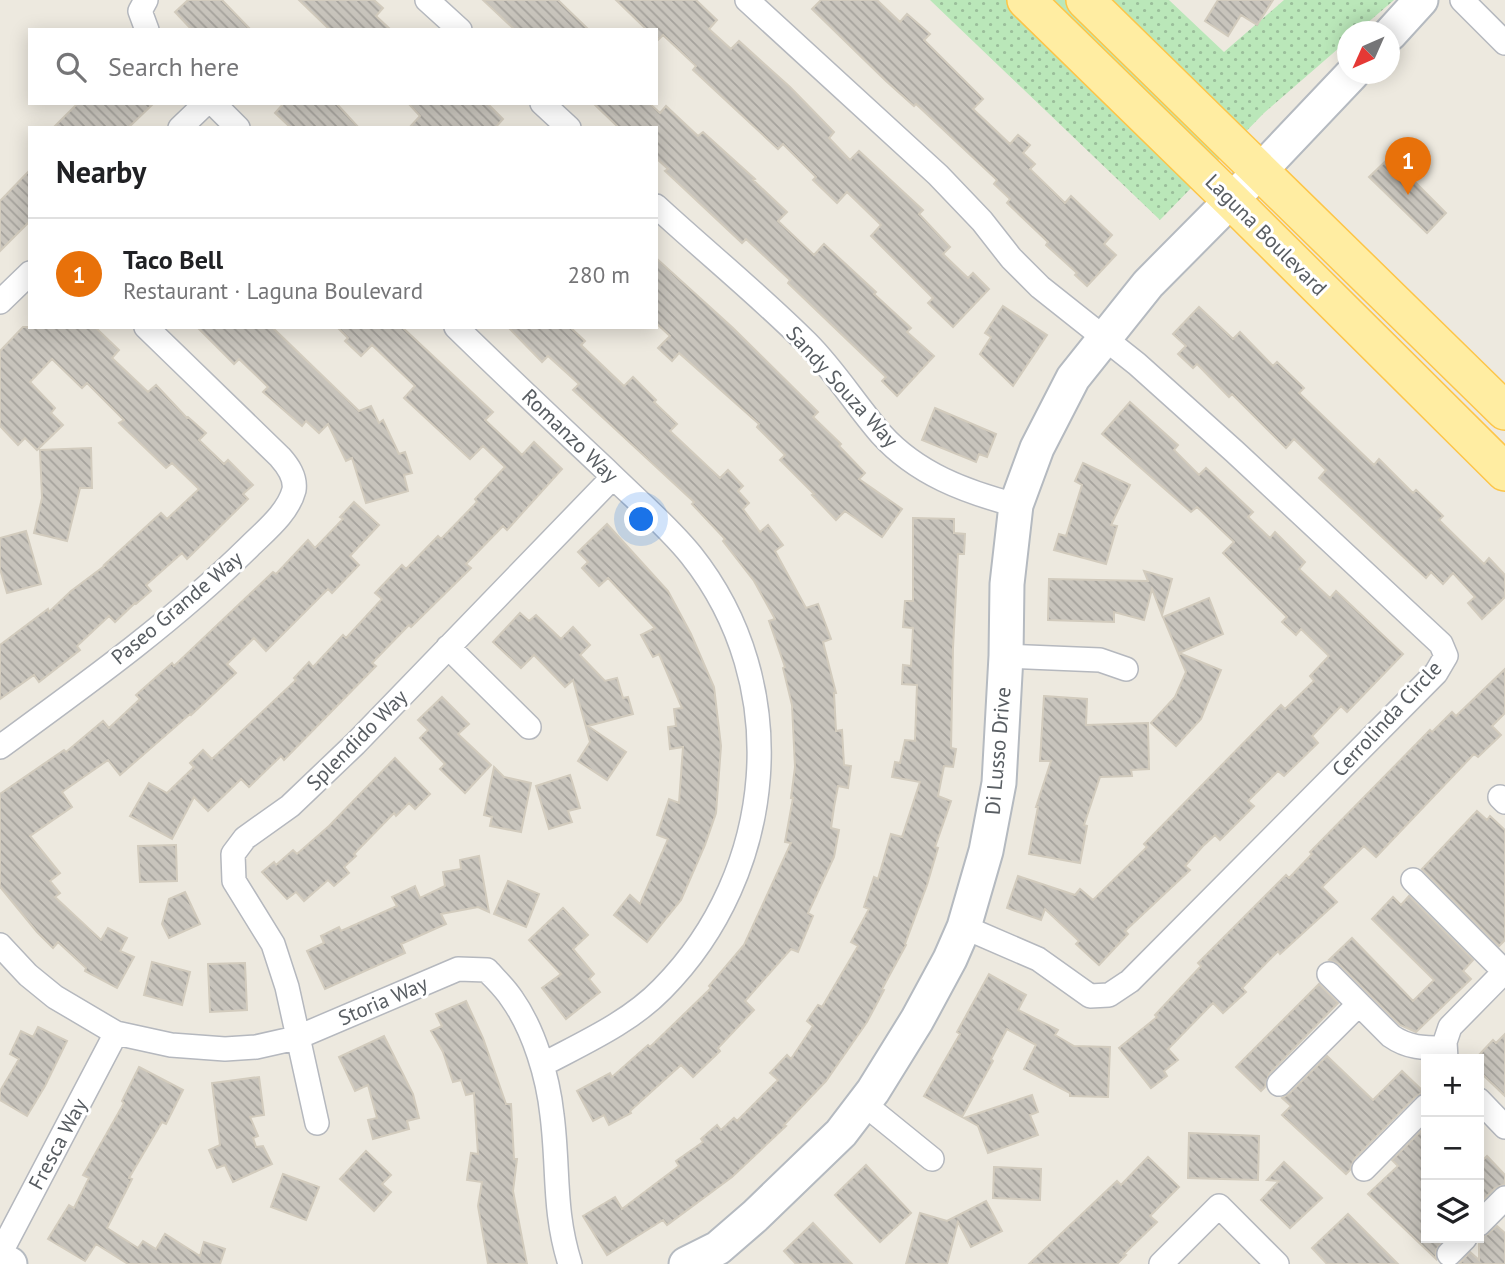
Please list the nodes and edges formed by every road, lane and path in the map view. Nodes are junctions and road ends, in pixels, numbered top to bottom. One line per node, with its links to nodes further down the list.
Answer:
1 (146, 0): 9 (street)
2 (427, 0): 10 (street)
3 (747, 0): 26 (street)
4 (1026, 0): 20 (main road, Laguna Boulevard)
5 (1085, 0): 19 (main road, Laguna Boulevard)
6 (1421, 0): 8 (street)
7 (1462, 0): 11 (street)
8 (1400, 23)
9 (146, 28)
10 (458, 28)
11 (1505, 43)
12 (1343, 84): 19 (street, Di Lusso Drive)
13 (204, 105): 16 (street)
14 (215, 105): 17 (street)
15 (544, 105): 18 (street)
16 (182, 126)
17 (236, 126)
18 (567, 126)
19 (1260, 171): 20 (street, Di Lusso Drive); 27 (main road, Laguna Boulevard)
20 (1231, 200): 26 (street, Di Lusso Drive); 28 (main road, Laguna Boulevard)
21 (658, 208): 30 (street, Sandy Souza Way)
22 (28, 275): 23 (street)
23 (0, 302)
24 (148, 329): 35 (street, Paseo Grande Way)
25 (458, 329): 29 (street, Romanzo Way)
26 (1103, 337): 30 (street, Di Lusso Drive); 37 (street, Cerrolinda Circle)
27 (1505, 411)
28 (1505, 472)
29 (613, 477): 31 (street, Splendido Way); 45 (street, Romanzo Way)
30 (1016, 505): 32 (street, Di Lusso Drive)
31 (448, 647): 34 (street); 43 (street, Splendido Way)
32 (1006, 656): 33 (street); 37 (street, Di Lusso Drive)
33 (1126, 669)
34 (529, 727)
35 (0, 747)
36 (1413, 880): 39 (street)
37 (964, 927): 47 (street, Di Lusso Drive)
38 (0, 945): 42 (street, Storia Way)
39 (1505, 972): 44 (street)
40 (1329, 974): 41 (street)
41 (1359, 1004): 44 (street); 46 (street)
42 (116, 1033): 43 (street, Storia Way); 58 (street, Fresca Way)
43 (296, 1038): 45 (street, Storia Way); 50 (street)
44 (1445, 1054)
45 (542, 1065): 61 (street, Storia Way)
46 (1279, 1084)
47 (863, 1103): 52 (street); 59 (street, Di Lusso Drive)
48 (1484, 1105): 51 (street)
49 (1421, 1111): 53 (street)
50 (317, 1124)
51 (1505, 1126)
52 (932, 1159)
53 (1364, 1169)
54 (1505, 1198): 55 (street)
55 (1484, 1219)
56 (1460, 1243): 57 (street)
57 (1449, 1254)
58 (0, 1256): 60 (street)
59 (724, 1256): 62 (street, Di Lusso Drive)
60 (10, 1264)
61 (570, 1264)
62 (686, 1264)
63 (1161, 1264): 64 (street)
64 (1277, 1264)

